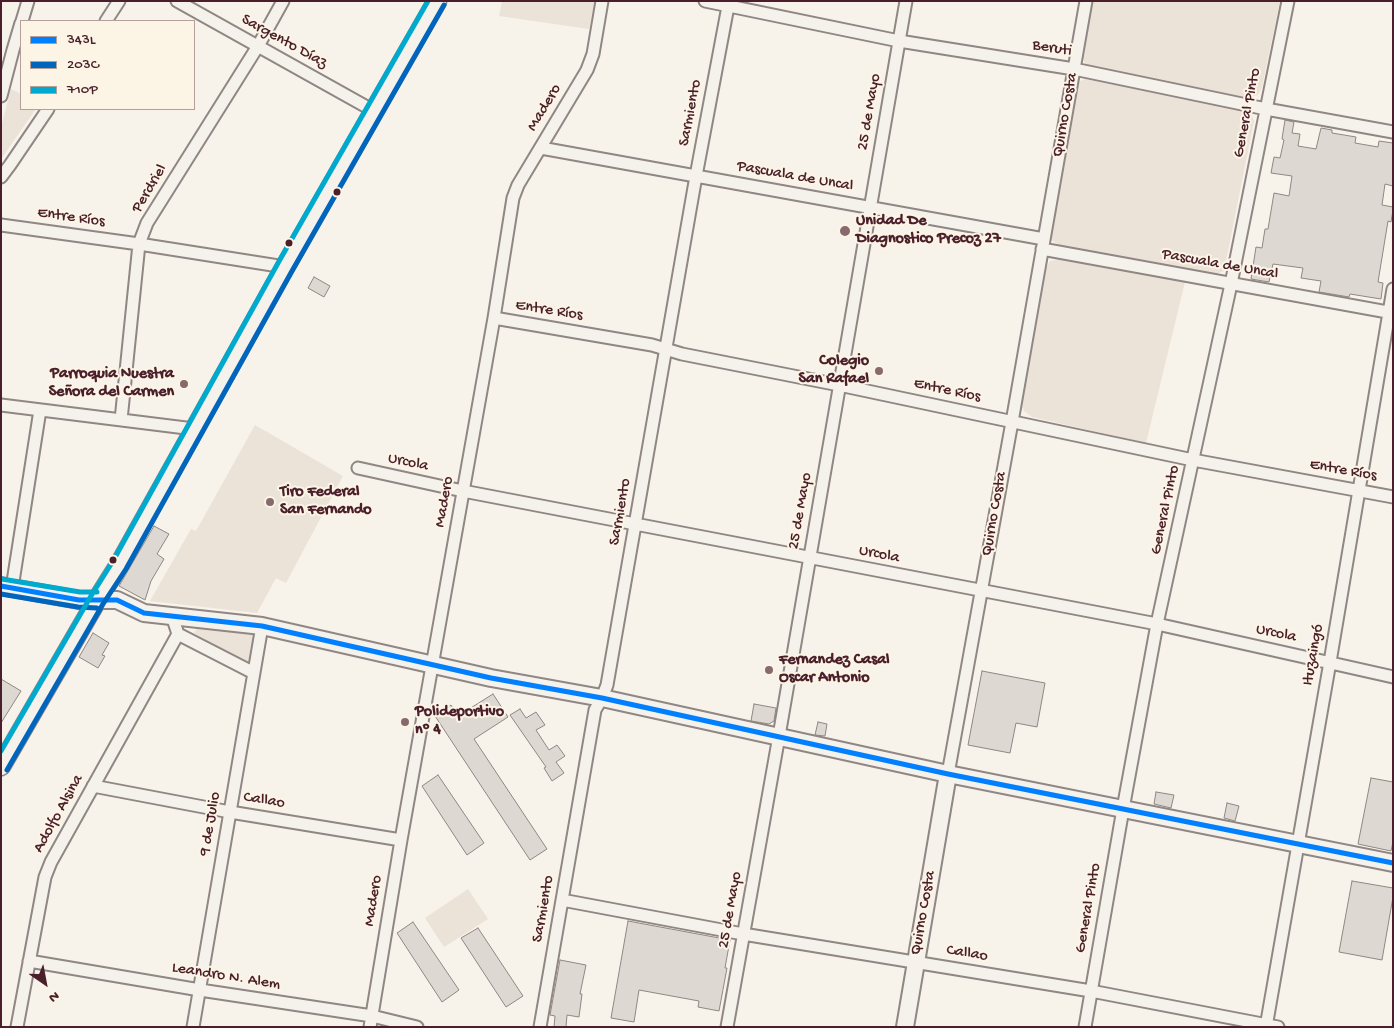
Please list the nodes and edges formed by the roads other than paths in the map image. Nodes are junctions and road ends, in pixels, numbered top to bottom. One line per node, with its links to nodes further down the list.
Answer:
1 (28, 1): 12 (street)
2 (119, 1): 13 (street)
3 (177, 1): 16 (street, Sargento Díaz)
4 (283, 1): 16 (street, Perdriel)
5 (438, 1): 22 (main road)
6 (602, 1): 24 (street, Madero)
7 (706, 1): 11 (street, Beruti)
8 (906, 1): 15 (street, 25 de Mayo)
9 (1086, 1): 18 (street, Quirno Costa)
10 (1288, 1): 20 (street, General Pinto)
11 (729, 4): 15 (street, Beruti); 25 (street, Sarmiento)
12 (23, 20)
13 (107, 20)
14 (20, 26): 17 (street)
15 (899, 41): 18 (street, Beruti); 27 (street, 25 de Mayo)
16 (258, 46): 22 (street, Sargento Díaz); 29 (street, Perdriel)
17 (7, 49): 19 (street)
18 (1074, 69): 20 (street, Beruti); 30 (street, Quirno Costa)
19 (1, 96)
20 (1266, 109): 23 (street, Beruti); 32 (street, General Pinto)
21 (47, 110): 26 (street)
22 (374, 111): 31 (main road)
23 (1393, 132)
24 (540, 148): 25 (street, Pascuala de Uncal); 35 (street, Madero)
25 (696, 176): 27 (street, Pascuala de Uncal); 36 (street, Sarmiento)
26 (1, 177)
27 (870, 208): 30 (street, Pascuala de Uncal); 37 (street, 25 de Mayo)
28 (1, 225): 29 (street, Entre Ríos)
29 (139, 244): 31 (street, Entre Ríos); 40 (street, Perdriel)
30 (1043, 244): 32 (street, Pascuala de Uncal); 41 (street, Quirno Costa)
31 (285, 267): 42 (main road)
32 (1230, 284): 34 (street, Pascuala de Uncal); 43 (street, General Pinto)
33 (1393, 289): 34 (street, Ituzaingó)
34 (1391, 313): 45 (street, Ituzaingó)
35 (494, 318): 36 (street, Entre Ríos); 46 (street, Madero)
36 (666, 349): 37 (street, Entre Ríos); 48 (street, Sarmiento)
37 (839, 385): 41 (street, Entre Ríos); 49 (street, 25 de Mayo)
38 (1, 405): 39 (street)
39 (40, 410): 40 (street); 50 (street)
40 (121, 420): 42 (street)
41 (1012, 422): 43 (street, Entre Ríos); 51 (street, Quirno Costa)
42 (194, 428): 52 (main road)
43 (1193, 460): 45 (street, Entre Ríos); 54 (street, General Pinto)
44 (358, 468): 46 (street, Urcola)
45 (1358, 490): 47 (street, Entre Ríos); 57 (street, Ituzaingó)
46 (463, 491): 48 (street, Urcola); 58 (street, Madero)
47 (1393, 496)
48 (635, 525): 49 (street, Urcola); 61 (street, Sarmiento)
49 (809, 558): 51 (street, Urcola); 62 (street, 25 de Mayo)
50 (7, 587): 52 (main road)
51 (982, 591): 54 (street, Urcola); 64 (street, Quirno Costa)
52 (97, 600): 53 (main road); 63 (main road)
53 (172, 616): 55 (main road); 56 (street)
54 (1157, 624): 57 (street, Urcola); 66 (street, General Pinto)
55 (262, 626): 58 (main road); 59 (street, 9 de Julio)
56 (178, 634): 59 (street); 65 (street, Adolfo Alsina)
57 (1330, 662): 60 (street, Urcola); 69 (street, Ituzaingó)
58 (432, 665): 61 (main road); 68 (street, Madero)
59 (254, 672): 67 (street, 9 de Julio)
60 (1393, 677)
61 (602, 698): 62 (main road); 71 (street, Sarmiento)
62 (779, 736): 64 (main road); 72 (street, 25 de Mayo)
63 (1, 766)
64 (948, 774): 66 (main road); 74 (main road, Quirno Costa)
65 (93, 786): 67 (street, Callao); 73 (street, Adolfo Alsina)
66 (1123, 809): 69 (main road); 76 (street, General Pinto)
67 (230, 812): 68 (street, Callao); 75 (street, 9 de Julio)
68 (401, 840): 77 (street, Madero)
69 (1298, 844): 70 (main road); 78 (street, Ituzaingó)
70 (1393, 863)
71 (562, 900): 72 (street, Callao); 82 (street, Sarmiento)
72 (743, 934): 74 (street, Callao); 83 (street, 25 de Mayo)
73 (29, 960): 75 (street, Leandro N. Alem); 79 (street, Adolfo Alsina)
74 (916, 962): 76 (street, Callao); 84 (main road, Quirno Costa)
75 (200, 990): 77 (street, Leandro N. Alem); 80 (street, 9 de Julio)
76 (1091, 991): 78 (street, Callao); 85 (street, General Pinto)
77 (371, 1022): 81 (street, Leandro N. Alem)
78 (1266, 1026): 86 (street, Callao)
79 (18, 1027)
80 (193, 1027)
81 (417, 1027)
82 (540, 1027)
83 (726, 1027)
84 (904, 1027)
85 (1085, 1027)
86 (1278, 1027)

